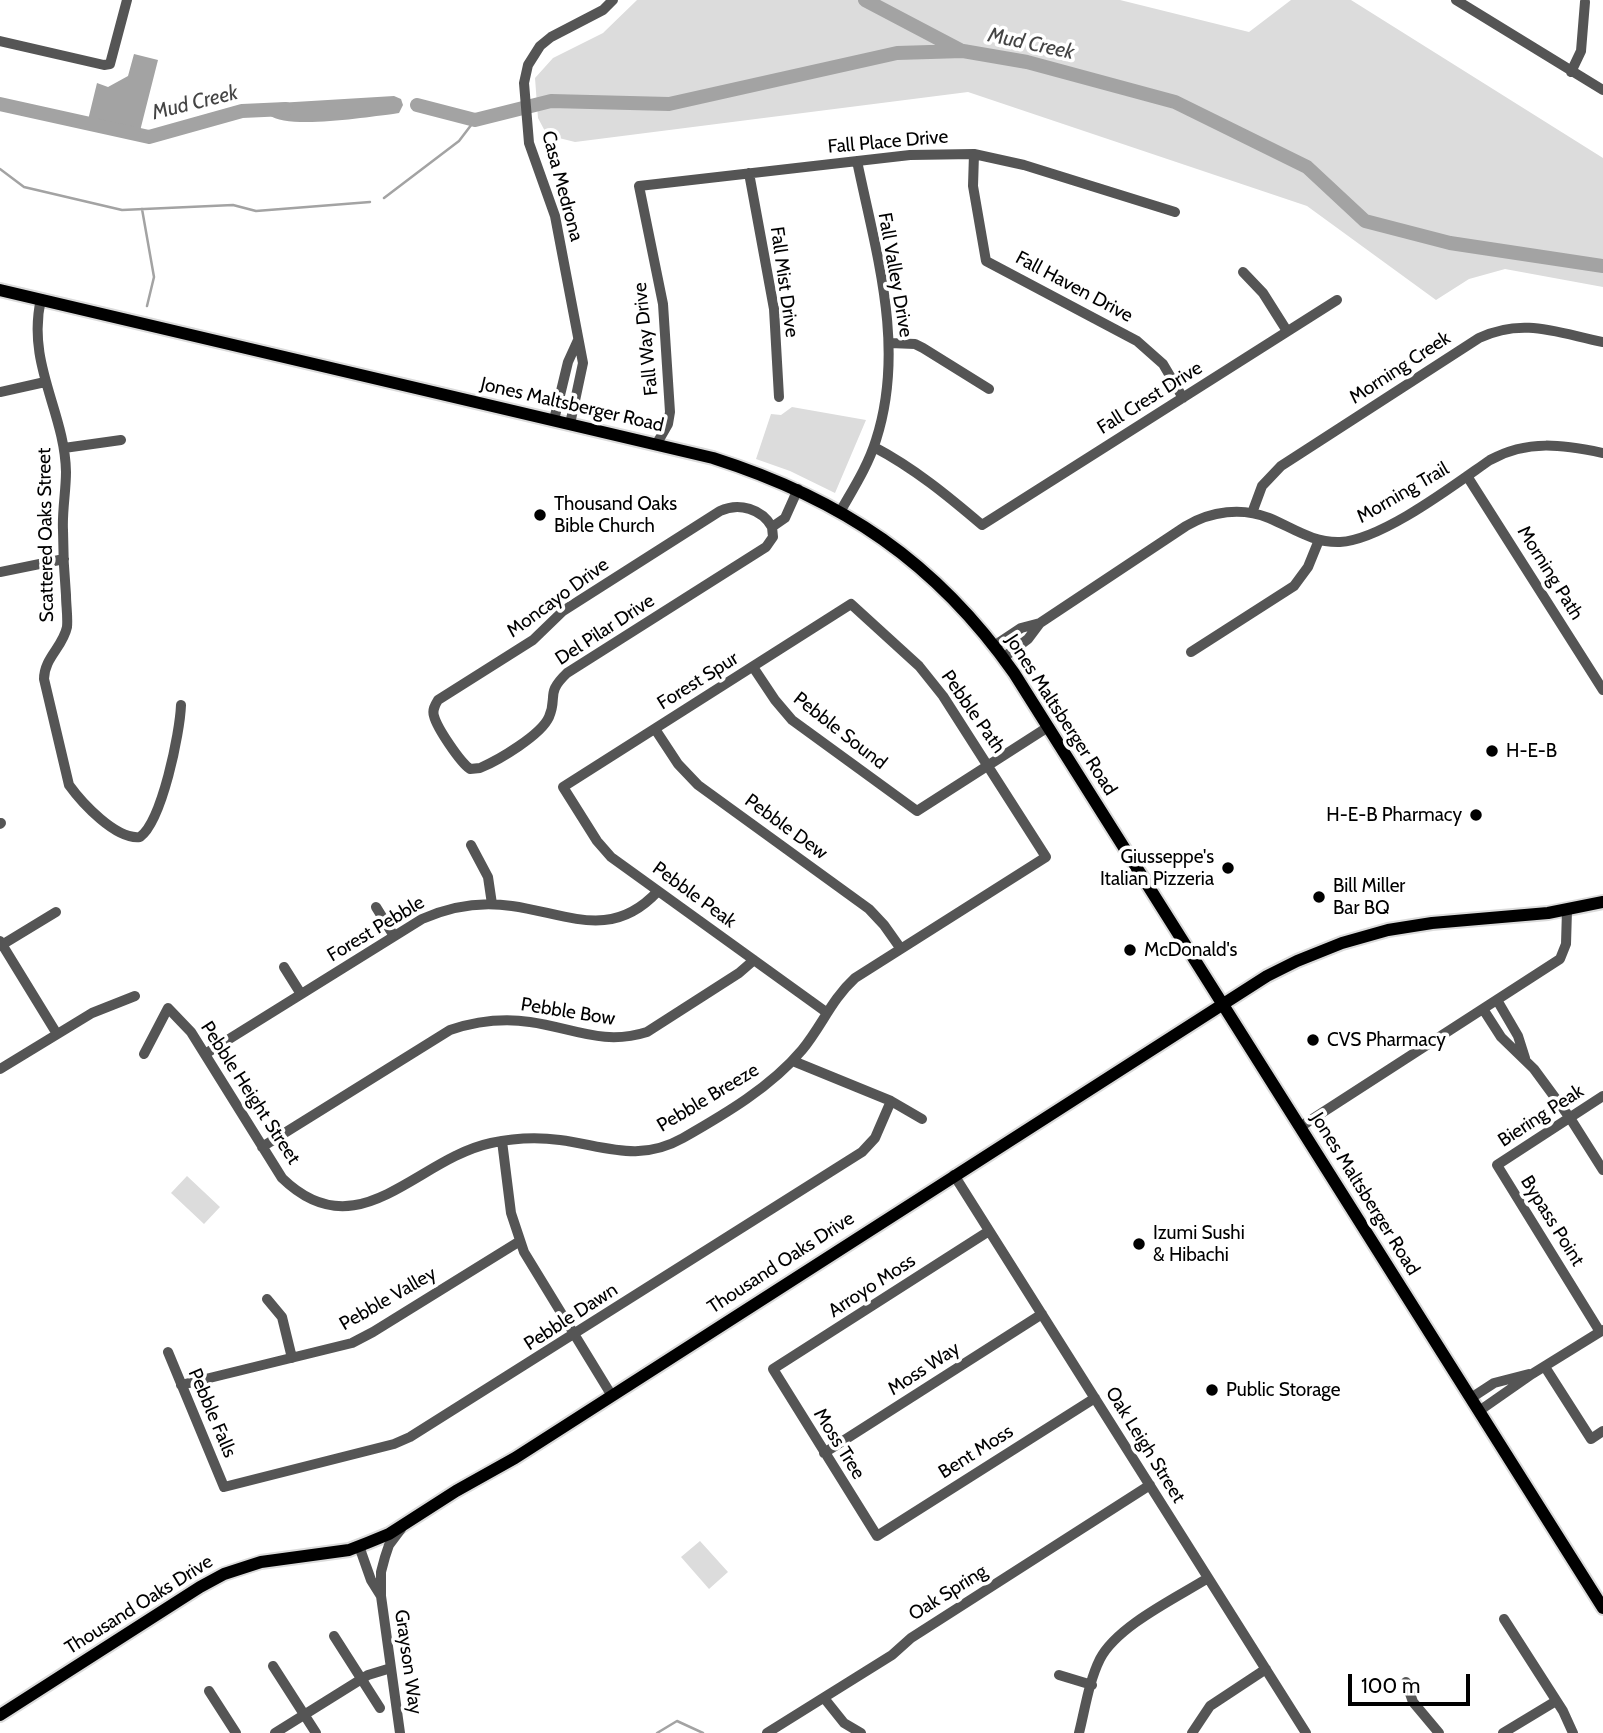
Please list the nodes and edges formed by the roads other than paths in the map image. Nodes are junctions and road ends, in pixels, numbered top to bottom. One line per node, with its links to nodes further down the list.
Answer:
1 (127, 0): 5 (street)
2 (613, 0): 18 (street, Casa Medrona)
3 (1456, 0): 6 (street)
4 (1585, 2): 6 (street)
5 (0, 41)
6 (1571, 72): 7 (street)
7 (1603, 90)
8 (974, 154): 9 (street, Fall Place Drive); 12 (street, Fall Place Drive); 27 (street, Fall Haven Drive)
9 (857, 161): 10 (street, Fall Place Drive); 20 (street, Fall Valley Drive)
10 (749, 173): 11 (street, Fall Place Drive); 26 (street, Fall Mist Drive)
11 (639, 186): 31 (street, Fall Way Drive)
12 (1175, 212)
13 (1243, 272): 17 (street)
14 (0, 290): 15 (main road, Jones Maltsberger Road)
15 (41, 299): 21 (street, Scattered Oaks Street); 28 (main road, Jones Maltsberger Road)
16 (1336, 300): 17 (street, Fall Crest Drive)
17 (1287, 331): 27 (street, Fall Crest Drive)
18 (578, 341): 22 (street); 24 (street, Casa Medrona)
19 (1603, 342): 38 (street, Morning Creek)
20 (890, 343): 23 (street); 32 (street, Fall Valley Drive)
21 (45, 382): 25 (street); 33 (street, Scattered Oaks Street)
22 (562, 387): 24 (street); 28 (street)
23 (989, 389)
24 (577, 390): 29 (street, Casa Medrona)
25 (0, 392)
26 (779, 397)
27 (1183, 398): 32 (street, Fall Crest Drive)
28 (554, 420): 29 (main road, Jones Maltsberger Road)
29 (570, 424): 31 (main road, Jones Maltsberger Road)
30 (121, 440): 33 (street)
31 (656, 445): 36 (main road, Jones Maltsberger Road)
32 (874, 447): 37 (street, Fall Valley Drive)
33 (64, 448): 41 (street, Scattered Oaks Street)
34 (1603, 453): 35 (street, Morning Trail)
35 (1467, 476): 40 (street, Morning Trail); 49 (street, Morning Path)
36 (799, 489): 37 (main road, Jones Maltsberger Road); 39 (street)
37 (840, 512): 45 (main road, Jones Maltsberger Road)
38 (1252, 513): 40 (street, Morning Trail); 44 (street, Morning Trail)
39 (772, 527): 54 (street, Del Pilar Drive); 54 (street, Moncayo Drive)
40 (1319, 540): 46 (street)
41 (64, 559): 42 (street); 50 (street, Scattered Oaks Street)
42 (0, 572)
43 (851, 604): 48 (street, Forest Spur); 53 (street, Pebble Path)
44 (1040, 623): 45 (street, Morning Trail); 47 (street, Morning Trail)
45 (995, 646): 47 (main road, Jones Maltsberger Road)
46 (1191, 652)
47 (1003, 658): 51 (main road, Jones Maltsberger Road)
48 (753, 667): 52 (street, Forest Spur); 53 (street, Pebble Sound)
49 (1603, 690)
50 (181, 705)
51 (1048, 727): 53 (street); 72 (main road, Jones Maltsberger Road)
52 (655, 729): 55 (street, Forest Spur); 66 (street, Pebble Dew)
53 (988, 764): 57 (street, Pebble Path)
54 (470, 769)
55 (563, 787): 58 (street, Pebble Peak)
56 (471, 845): 60 (street)
57 (1046, 857): 66 (street, Pebble Breeze)
58 (658, 891): 60 (street, Forest Pebble); 67 (street, Pebble Peak)
59 (1603, 902): 62 (main road, Thousand Oaks Drive)
60 (492, 904): 64 (street, Forest Pebble)
61 (376, 907): 64 (street)
62 (1567, 910): 71 (street); 72 (main road, Thousand Oaks Drive)
63 (56, 912): 65 (street)
64 (394, 936): 69 (street, Forest Pebble)
65 (1, 944): 75 (street)
66 (901, 950): 74 (street, Pebble Breeze)
67 (754, 960): 74 (street, Pebble Peak); 87 (street, Pebble Bow)
68 (284, 967): 69 (street)
69 (301, 994): 77 (street, Forest Pebble)
70 (135, 996): 75 (street)
71 (1497, 1000): 73 (street); 78 (street)
72 (1223, 1004): 85 (main road, Jones Maltsberger Road); 90 (main road, Thousand Oaks Drive)
73 (1483, 1009): 78 (street); 85 (street)
74 (826, 1012): 79 (street, Pebble Breeze)
75 (57, 1034): 80 (street)
76 (144, 1054): 77 (street, Pebble Height Street)
77 (205, 1054): 87 (street, Pebble Height Street)
78 (1525, 1058): 83 (street)
79 (793, 1061): 82 (street); 86 (street, Pebble Breeze)
80 (0, 1069)
81 (1603, 1096): 83 (street, Biering Peak)
82 (891, 1101): 84 (street); 97 (street, Pebble Dawn)
83 (1570, 1118): 88 (street, Biering Peak); 89 (street)
84 (922, 1119)
85 (1300, 1127): 106 (main road, Jones Maltsberger Road)
86 (502, 1141): 91 (street, Pebble Breeze); 93 (street)
87 (262, 1147): 91 (street, Pebble Height Street)
88 (1497, 1166): 96 (street, Bypass Point)
89 (1603, 1170)
90 (954, 1175): 92 (street, Oak Leigh Street); 104 (main road, Thousand Oaks Drive)
91 (322, 1203)
92 (989, 1231): 95 (street, Oak Leigh Street); 101 (street, Arroyo Moss)
93 (520, 1241): 97 (street); 99 (street, Pebble Valley)
94 (267, 1298): 99 (street)
95 (1042, 1314): 105 (street, Oak Leigh Street); 109 (street, Moss Way)
96 (1601, 1331): 100 (street)
97 (575, 1335): 104 (street); 111 (street, Pebble Dawn)
98 (168, 1352): 103 (street, Pebble Falls)
99 (292, 1358): 103 (street, Pebble Valley)
100 (1545, 1367): 102 (street); 108 (street)
101 (773, 1369): 109 (street, Moss Tree)
102 (1532, 1374): 106 (street); 107 (street)
103 (181, 1385): 111 (street, Pebble Falls)
104 (612, 1396): 112 (main road, Thousand Oaks Drive)
105 (1095, 1398): 110 (street, Oak Leigh Street); 113 (street, Bent Moss)
106 (1471, 1398): 107 (main road, Jones Maltsberger Road)
107 (1479, 1411): 117 (main road, Jones Maltsberger Road)
108 (1603, 1431)
109 (824, 1453): 113 (street, Moss Tree)
110 (1150, 1485): 115 (street, Oak Leigh Street); 128 (street, Oak Spring)
111 (224, 1487)
112 (403, 1525): 114 (main road, Thousand Oaks Drive); 116 (street, Grayson Way)
113 (877, 1536)
114 (359, 1546): 116 (street, Grayson Way); 132 (main road, Thousand Oaks Drive)
115 (1208, 1578): 122 (street, Oak Leigh Street); 126 (street)
116 (381, 1596): 121 (street, Grayson Way)
117 (1603, 1608)
118 (1504, 1619): 129 (street)
119 (334, 1636): 124 (street)
120 (273, 1666): 131 (street)
121 (391, 1668): 124 (street); 136 (street, Grayson Way)
122 (1266, 1669): 140 (street); 141 (street, Oak Leigh Street)
123 (1059, 1675): 126 (street)
124 (363, 1678): 130 (street); 131 (street)
125 (1406, 1682): 142 (street)
126 (1092, 1685): 139 (street)
127 (209, 1691): 133 (street)
128 (824, 1698): 137 (street, Oak Spring); 138 (street)
129 (1556, 1700): 143 (street); 144 (street)
130 (380, 1708)
131 (304, 1714): 134 (street); 135 (street)
132 (0, 1715)
133 (236, 1733)
134 (275, 1733)
135 (316, 1733)
136 (400, 1733)
137 (767, 1733)
138 (861, 1733)
139 (1079, 1733)
140 (1192, 1733)
141 (1306, 1733)
142 (1439, 1733)
143 (1503, 1733)
144 (1573, 1733)

